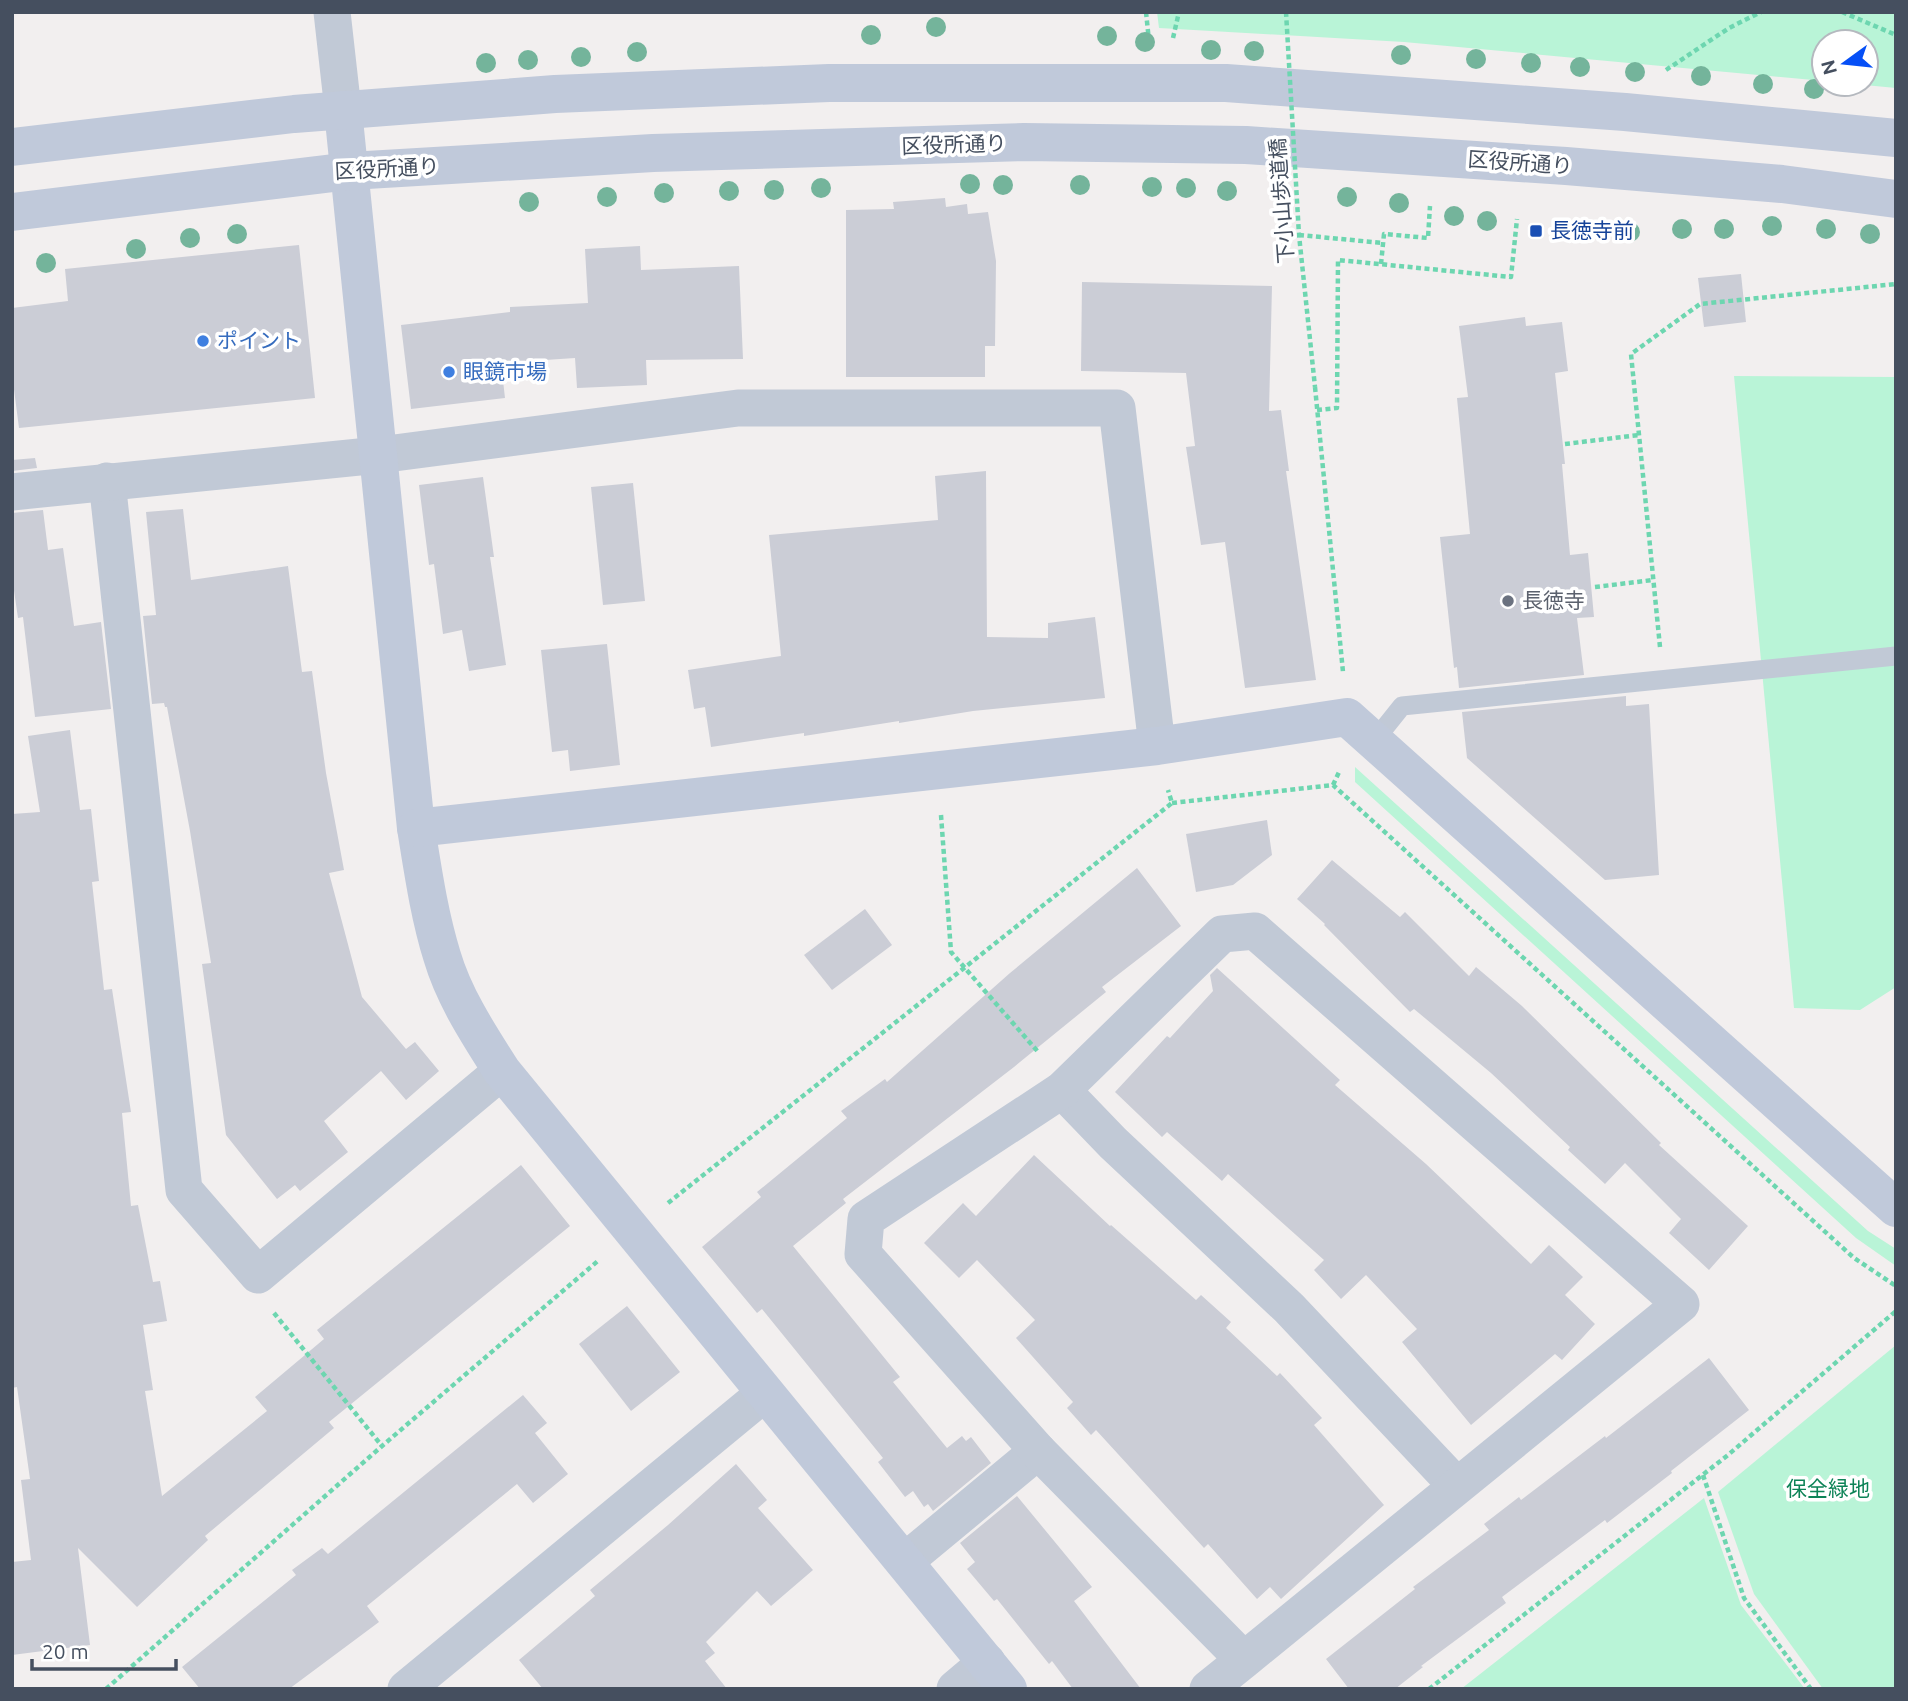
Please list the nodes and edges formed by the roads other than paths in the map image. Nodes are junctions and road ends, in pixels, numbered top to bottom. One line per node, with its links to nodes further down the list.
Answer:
1 (332, 12): 2 (street)
2 (344, 110): 3 (street); 4 (street); 5 (street)
3 (1896, 138)
4 (12, 147)
5 (350, 171): 6 (street, 区役所通り); 7 (street, 区役所通り); 8 (street)
6 (1896, 199)
7 (12, 212)
8 (379, 455): 9 (street); 13 (street); 14 (street)
9 (107, 481): 10 (street); 15 (street)
10 (12, 492)
11 (1896, 656): 12 (lane)
12 (1361, 729): 13 (street); 17 (street)
13 (1157, 746): 14 (street)
14 (416, 828): 15 (street)
15 (502, 1071): 18 (street)
16 (1062, 1090): 19 (street); 20 (street); 20 (street)
17 (1896, 1208)
18 (765, 1392): 21 (street); 24 (street)
19 (1038, 1451): 21 (street); 22 (street)
20 (1456, 1485): 22 (street)
21 (904, 1562): 23 (street)
22 (1244, 1660): 26 (street)
23 (997, 1676): 25 (street)
24 (406, 1689)
25 (955, 1689)
26 (1208, 1689)

